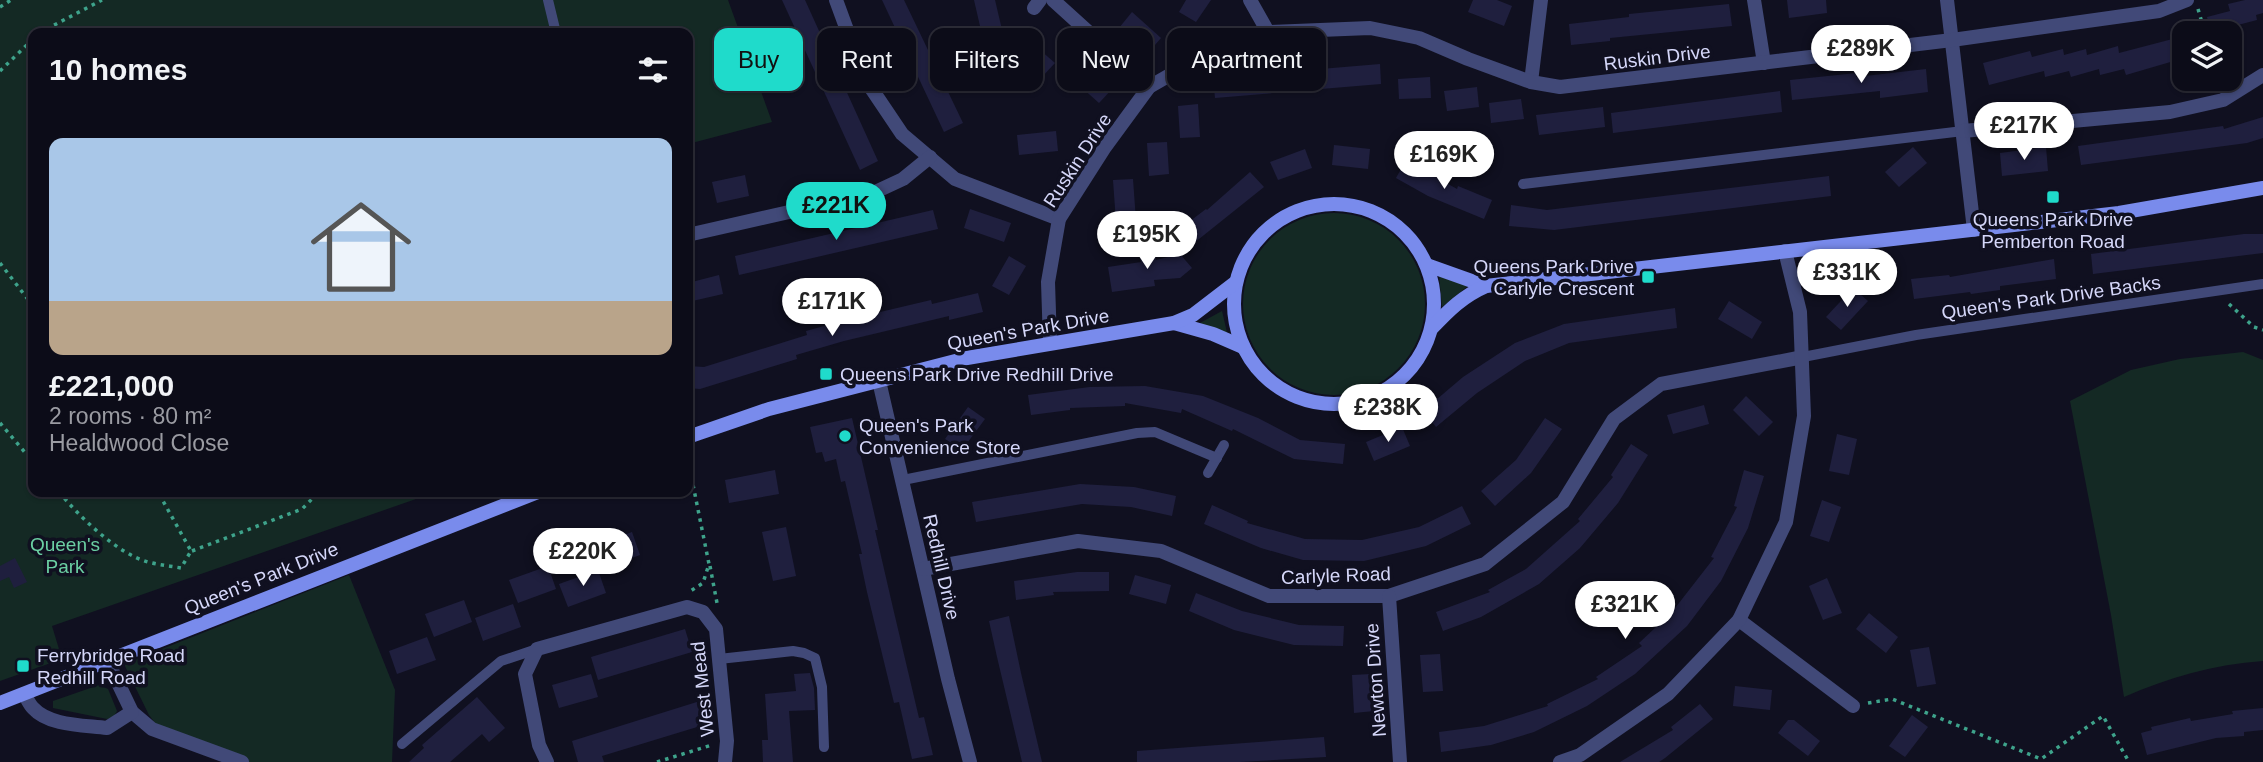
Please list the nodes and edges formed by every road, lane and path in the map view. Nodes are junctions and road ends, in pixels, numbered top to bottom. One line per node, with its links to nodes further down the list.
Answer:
1 (11, 0): 12 (path)
2 (102, 0): 15 (path)
3 (548, 0): 16 (lane)
4 (836, 0): 28 (street)
5 (1054, 0): 17 (street)
6 (1250, 0): 18 (street)
7 (1541, 0): 25 (street)
8 (1754, 0): 22 (street)
9 (1947, 0): 20 (street)
10 (2187, 0): 13 (street, Ruskin Drive)
11 (2196, 0): 14 (path)
12 (0, 7)
13 (2130, 7): 20 (street, Ruskin Drive)
14 (2202, 21)
15 (49, 28)
16 (555, 28)
17 (1085, 28)
18 (1266, 28)
19 (1326, 30): 25 (street, Ruskin Drive)
20 (1952, 40): 22 (street, Ruskin Drive); 27 (street)
21 (28, 44): 23 (path)
22 (1764, 63): 25 (street, Ruskin Drive)
23 (0, 71)
24 (2263, 75): 27 (street)
25 (1531, 82)
26 (1146, 91): 31 (street, Ruskin Drive)
27 (1963, 131): 29 (lane); 32 (street)
28 (930, 157): 31 (street); 33 (street)
29 (1523, 184)
30 (2263, 188): 32 (street, Queen's Park Drive)
31 (1059, 219): 45 (street, Ruskin Drive)
32 (1974, 229): 34 (street, Queen's Park Drive)
33 (693, 234)
34 (1785, 251): 39 (street, Queen's Park Drive); 47 (street)
35 (0, 263): 41 (path)
36 (1427, 265): 37 (street, Queen's Park Drive); 39 (street, Queen's Park Drive); 43 (street, Queen's Park Drive)
37 (1236, 282): 42 (street, Queen's Park Drive); 46 (street, Queen's Park Drive)
38 (2263, 284): 40 (lane, Queen's Park Drive Backs)
39 (1486, 286): 43 (street, Queen's Park Drive)
40 (2214, 291): 44 (path); 47 (lane, Queen's Park Drive Backs)
41 (28, 299)
42 (1174, 323): 45 (street, Queen's Park Drive); 46 (street, Queen's Park Drive)
43 (1433, 328): 46 (street, Queen's Park Drive)
44 (2263, 330)
45 (1050, 343): 48 (street, Queen's Park Drive)
46 (1243, 347)
47 (1803, 357): 64 (street, Carlyle Road); 66 (street)
48 (879, 381): 50 (street, Queen's Park Drive); 55 (street, Redhill Drive)
49 (0, 423): 52 (path)
50 (693, 435)
51 (1224, 445): 53 (lane)
52 (28, 456)
53 (1217, 458): 54 (lane); 55 (lane)
54 (1208, 473)
55 (903, 480): 63 (street, Redhill Drive)
56 (693, 485): 62 (path)
57 (63, 497): 61 (path)
58 (161, 497): 61 (path)
59 (314, 497): 61 (path)
60 (524, 497): 70 (street, Queen's Park Drive)
61 (191, 551)
62 (709, 564): 65 (path); 67 (path)
63 (923, 569): 64 (street, Carlyle Road); 82 (street, Redhill Drive)
64 (1389, 596): 83 (street, Newton Drive)
65 (687, 607): 67 (street, West Mead); 68 (street)
66 (1739, 620): 73 (street); 84 (street)
67 (716, 629): 69 (street, West Mead)
68 (537, 649): 76 (lane); 79 (street)
69 (719, 659): 75 (street, West Mead); 77 (lane)
70 (107, 660): 71 (street, Queen's Park Drive); 74 (street)
71 (24, 694): 72 (street, Queen's Park Drive); 74 (street)
72 (0, 703)
73 (1853, 706): 85 (path)
74 (132, 712): 78 (street)
75 (727, 741): 80 (path); 81 (street, West Mead)
76 (402, 744)
77 (824, 747)
78 (242, 762)
79 (547, 762)
80 (657, 762)
81 (725, 762)
82 (970, 762)
83 (1400, 762)
84 (1560, 762)
85 (2129, 762)

